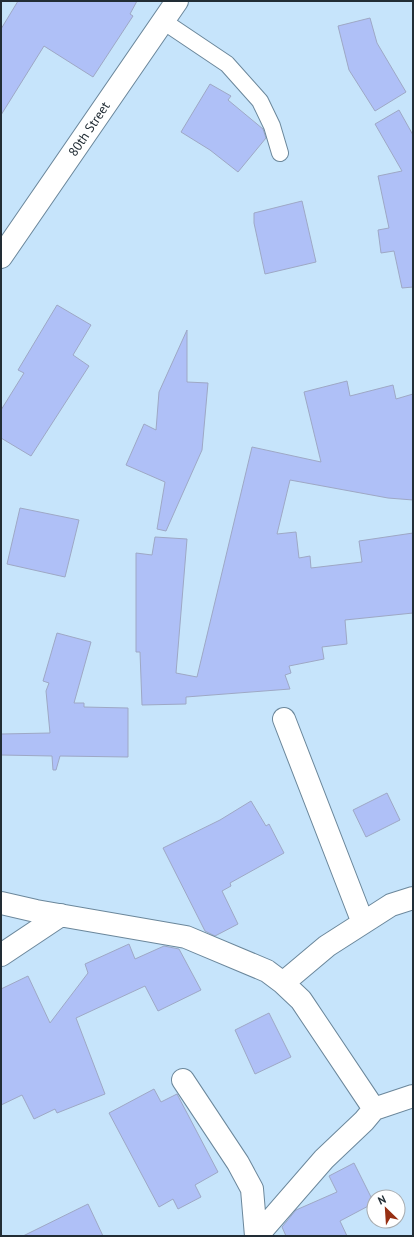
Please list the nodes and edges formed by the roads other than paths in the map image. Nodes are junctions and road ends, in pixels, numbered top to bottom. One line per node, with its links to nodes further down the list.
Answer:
1 (177, 1): 2 (street, 80th Street)
2 (163, 21): 3 (lane); 4 (street, 80th Street)
3 (280, 153)
4 (1, 257)
5 (284, 720): 9 (street)
6 (413, 898): 9 (street)
7 (1, 903): 8 (street)
8 (61, 915): 10 (street); 11 (street)
9 (363, 923): 11 (street)
10 (1, 955)
11 (283, 983): 14 (street)
12 (184, 1080): 15 (street)
13 (413, 1096): 14 (street)
14 (374, 1109): 15 (street)
15 (256, 1236)

